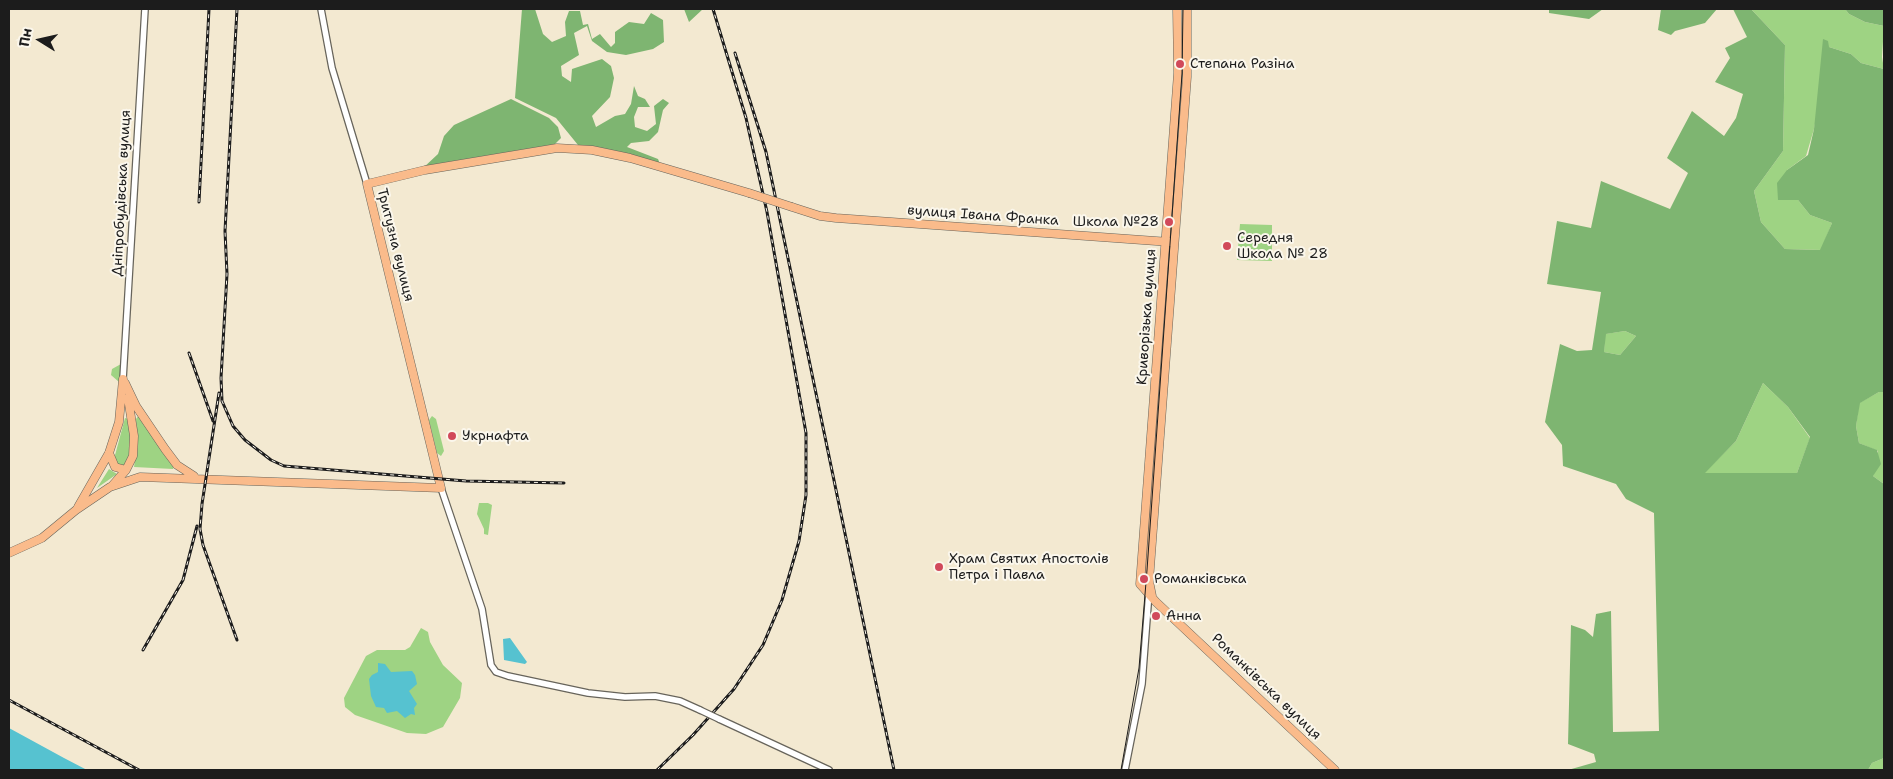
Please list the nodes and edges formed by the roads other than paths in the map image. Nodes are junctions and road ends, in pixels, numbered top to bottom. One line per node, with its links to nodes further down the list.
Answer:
1 (145, 9): 8 (street, Дніпробудівська вулиця)
2 (321, 9): 5 (street, Тритузна вулиця)
3 (1177, 9): 6 (main road, Криворізька вулиця)
4 (1187, 9): 7 (main road, Криворізька вулиця)
5 (367, 184): 6 (main road, вулиця Івана Франка, bridge); 17 (main road, Тритузна вулиця)
6 (1165, 242): 7 (main road, вулиця Івана Франка); 20 (main road, Криворізька вулиця)
7 (1175, 242): 20 (main road, Криворізька вулиця)
8 (124, 378): 9 (main road); 12 (main road)
9 (126, 388): 10 (main road); 11 (main road)
10 (131, 411): 11 (main road); 12 (main road); 14 (main road)
11 (143, 416): 15 (main road)
12 (119, 422): 13 (main road)
13 (109, 453): 14 (main road); 18 (main road)
14 (126, 470): 16 (main road)
15 (198, 478): 16 (main road); 17 (main road)
16 (110, 487): 18 (main road)
17 (441, 488): 22 (street, bridge)
18 (76, 510): 19 (main road)
19 (9, 553)
20 (1149, 591): 21 (main road, Криворізька вулиця); 23 (street, Криворізька вулиця)
21 (1156, 602): 24 (main road, Романківська вулиця)
22 (829, 770)
23 (1125, 770)
24 (1335, 770)

